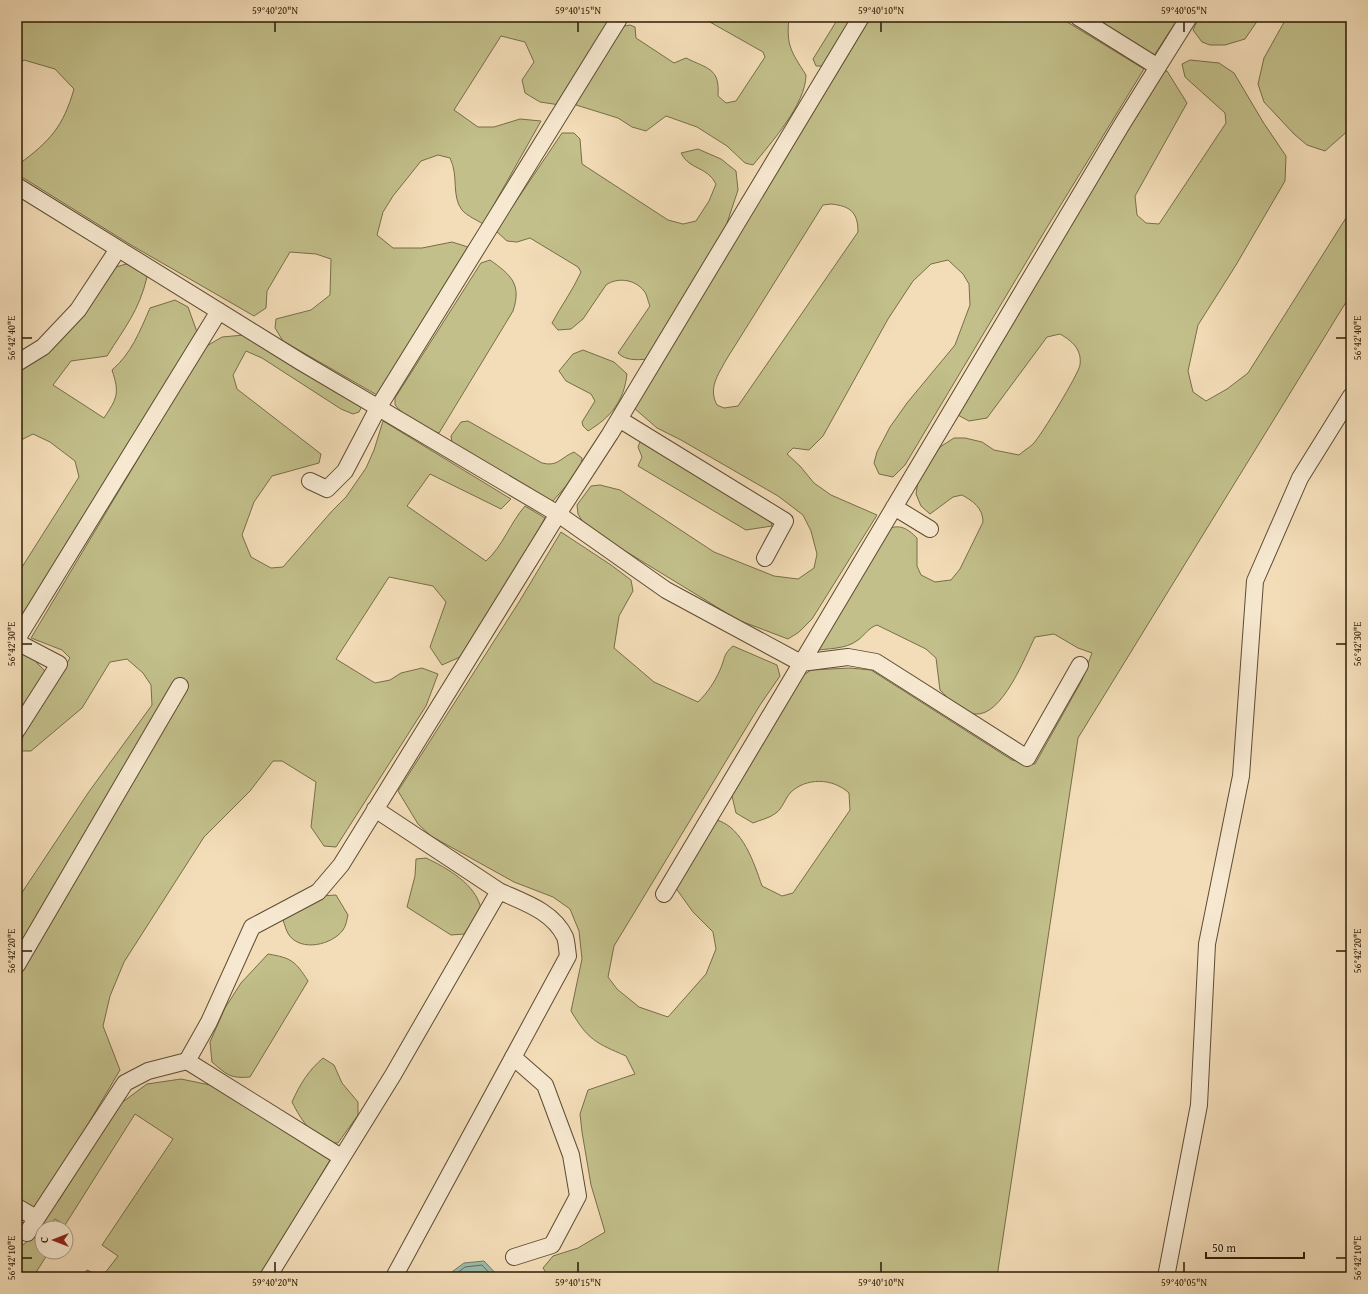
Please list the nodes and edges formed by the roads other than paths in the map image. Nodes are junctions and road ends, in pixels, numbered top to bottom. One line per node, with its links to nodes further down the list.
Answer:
1 (620, 17): 11 (lane)
2 (861, 17): 12 (lane)
3 (1078, 17): 5 (lane)
4 (1189, 17): 5 (lane)
5 (1158, 67): 14 (lane)
6 (17, 186): 7 (lane)
7 (118, 248): 8 (lane); 9 (lane)
8 (219, 311): 11 (lane); 18 (lane)
9 (17, 362)
10 (1351, 396): 36 (lane)
11 (378, 408): 13 (lane); 15 (lane)
12 (619, 419): 15 (lane); 17 (lane)
13 (310, 481)
14 (894, 507): 16 (lane); 19 (lane)
15 (558, 514): 19 (lane); 23 (lane)
16 (930, 529)
17 (765, 558)
18 (17, 640): 22 (lane)
19 (801, 662): 20 (lane); 25 (lane)
20 (1080, 665)
21 (180, 686): 26 (lane)
22 (17, 730)
23 (375, 809): 24 (lane); 28 (lane)
24 (499, 890): 27 (lane); 29 (lane)
25 (664, 894)
26 (17, 965)
27 (513, 1057): 33 (lane); 35 (lane)
28 (187, 1061): 29 (lane); 31 (lane)
29 (341, 1157): 34 (lane)
30 (17, 1207): 31 (lane)
31 (36, 1218): 32 (lane)
32 (27, 1233)
33 (514, 1257)
34 (268, 1277)
35 (394, 1277)
36 (1166, 1277)

